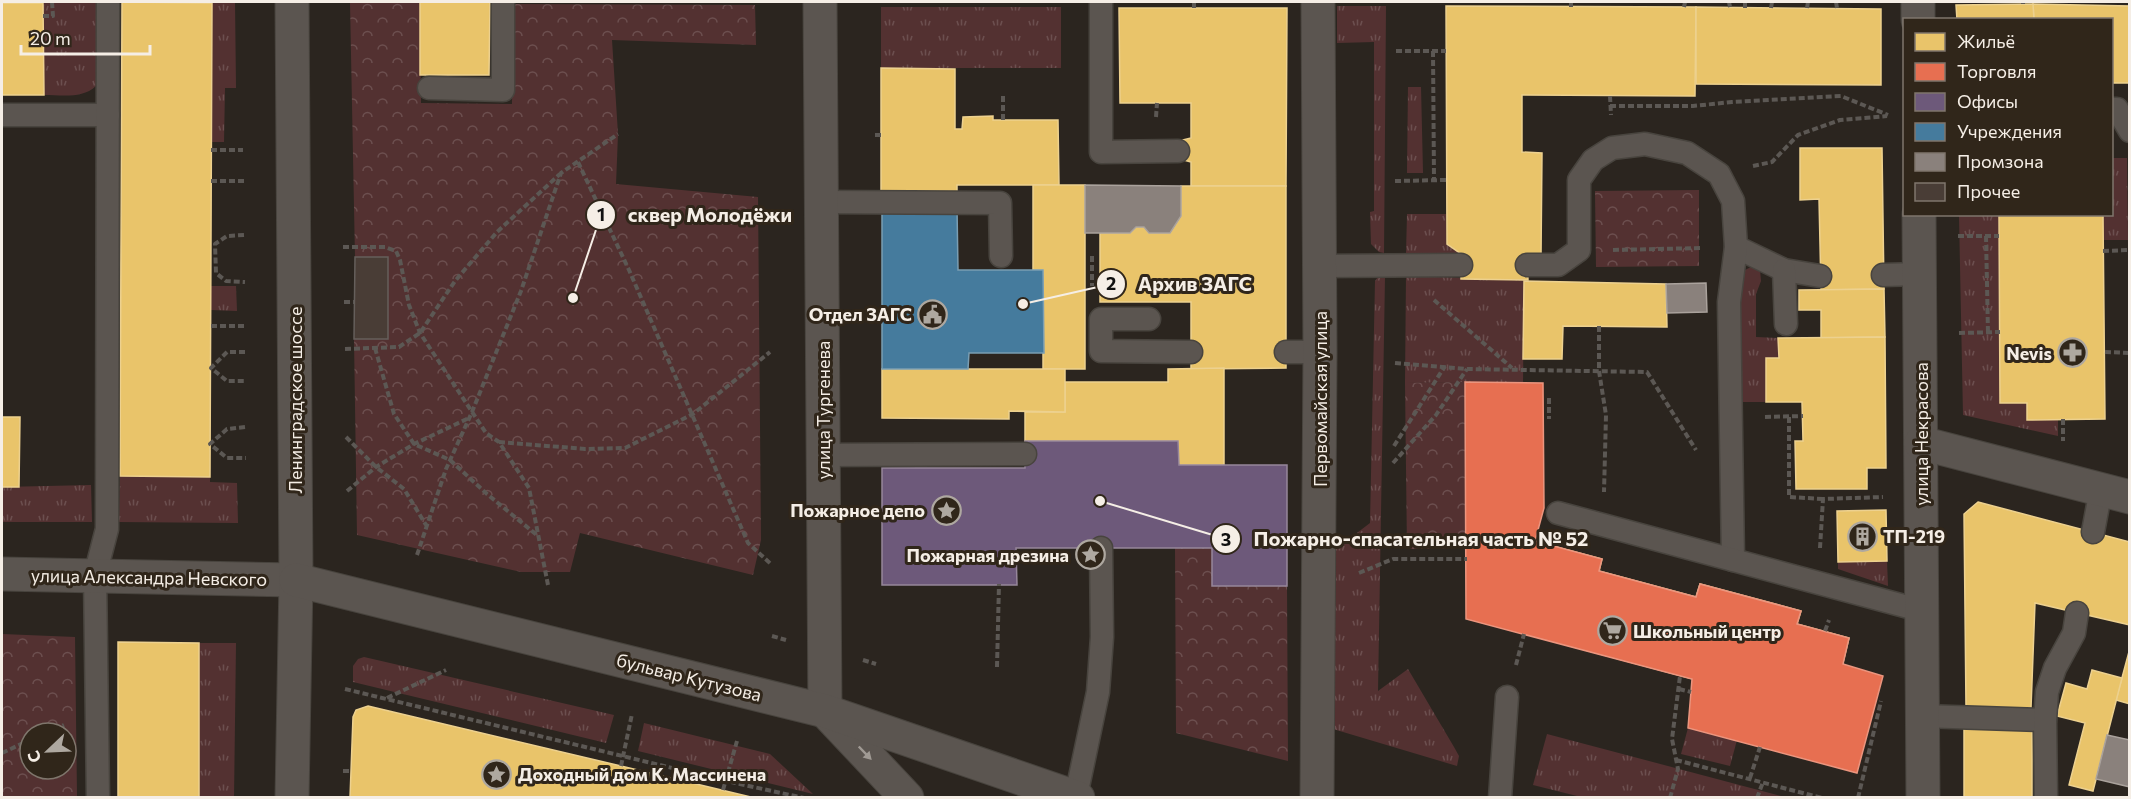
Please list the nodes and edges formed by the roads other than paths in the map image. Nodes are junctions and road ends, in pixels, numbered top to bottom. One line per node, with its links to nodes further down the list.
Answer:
1 (108, 2): 12 (lane)
2 (292, 2): 41 (street, Ленинградское шоссе)
3 (503, 2): 9 (lane)
4 (820, 2): 15 (street, улица Тургенева)
5 (1101, 2): 14 (lane)
6 (1318, 2): 21 (street, Первомайская улица)
7 (1918, 2): 8 (street)
8 (1918, 18)
9 (429, 88)
10 (2113, 109): 13 (lane)
11 (2, 115): 12 (lane)
12 (108, 115): 40 (lane)
13 (2130, 131)
14 (1178, 151)
15 (822, 202): 18 (lane); 33 (street, улица Тургенева)
16 (1919, 216): 23 (street, улица Некрасова)
17 (1736, 247): 20 (lane); 22 (lane); 38 (lane)
18 (1001, 256)
19 (1461, 265): 21 (lane)
20 (1527, 265)
21 (1320, 266): 30 (street, Первомайская улица)
22 (1784, 270): 25 (lane); 27 (lane)
23 (1920, 274): 24 (lane); 31 (street, улица Некрасова)
24 (1883, 275)
25 (1820, 276)
26 (1149, 319): 28 (lane)
27 (1786, 324)
28 (1191, 352)
29 (1287, 352): 30 (lane)
30 (1320, 352): 52 (street, Первомайская улица)
31 (1921, 443): 34 (street); 42 (street, улица Некрасова)
32 (1025, 453): 33 (lane)
33 (823, 455): 45 (street, улица Тургенева)
34 (2115, 493): 36 (lane)
35 (1558, 513): 38 (lane)
36 (2093, 532)
37 (1101, 548): 48 (lane)
38 (1733, 561): 42 (lane)
39 (2, 574): 40 (street, улица Александра Невского)
40 (95, 576): 41 (street, улица Александра Невского); 49 (lane)
41 (296, 580): 45 (street, бульвар Кутузова); 50 (street, Ленинградское шоссе)
42 (1923, 611): 46 (street, улица Некрасова)
43 (2078, 613): 47 (lane)
44 (1508, 697): 53 (lane)
45 (825, 711): 48 (street, бульвар Кутузова); 51 (street, one-way to 51)
46 (1922, 716): 47 (lane); 54 (street, улица Некрасова)
47 (2045, 720): 55 (lane)
48 (1080, 797)
49 (98, 798)
50 (292, 798)
51 (907, 798)
52 (1317, 798)
53 (1500, 798)
54 (1923, 798)
55 (2046, 798)

